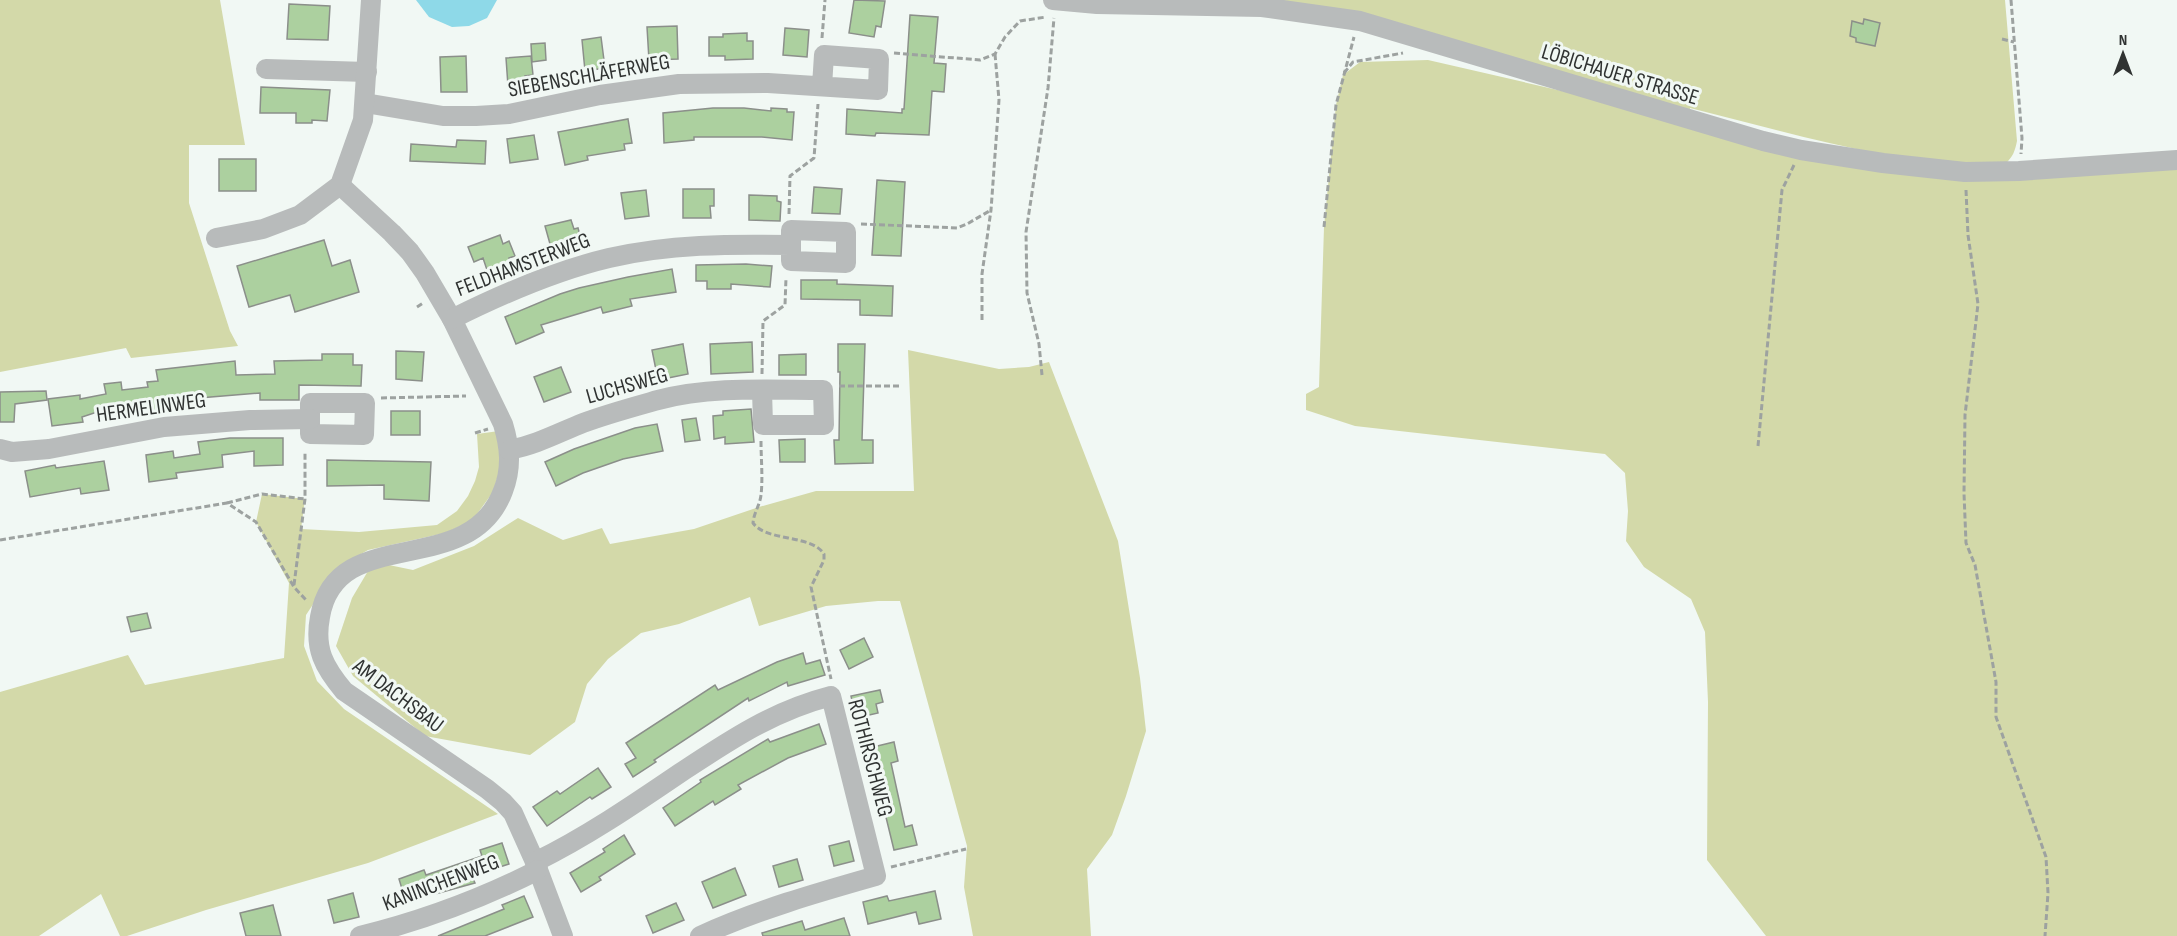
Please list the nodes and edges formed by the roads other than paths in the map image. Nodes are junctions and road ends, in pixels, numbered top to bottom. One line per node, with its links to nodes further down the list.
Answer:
1 (371, 0): 4 (street)
2 (1054, 8): 7 (street, LÖBICHAUER STRASSE)
3 (266, 69): 4 (street)
4 (367, 72): 6 (street)
5 (821, 86): 5 (street, SIEBENSCHLÄFERWEG); 6 (street, SIEBENSCHLÄFERWEG)
6 (365, 103): 8 (street)
7 (2177, 160)
8 (340, 185): 9 (street); 11 (street, AM DACHSBAU)
9 (216, 238)
10 (791, 246): 10 (street, FELDHAMSTERWEG); 11 (street, FELDHAMSTERWEG)
11 (452, 319): 15 (street, AM DACHSBAU)
12 (762, 390): 12 (street, LUCHSWEG); 15 (street, LUCHSWEG)
13 (310, 426): 13 (street, HERMELINWEG); 14 (street, HERMELINWEG)
14 (0, 449)
15 (509, 450): 16 (street, AM DACHSBAU)
16 (536, 866): 17 (street, KANINCHENWEG); 18 (street, AM DACHSBAU); 19 (street, ROTHIRSCHWEG)
17 (360, 936)
18 (563, 936)
19 (700, 936)

